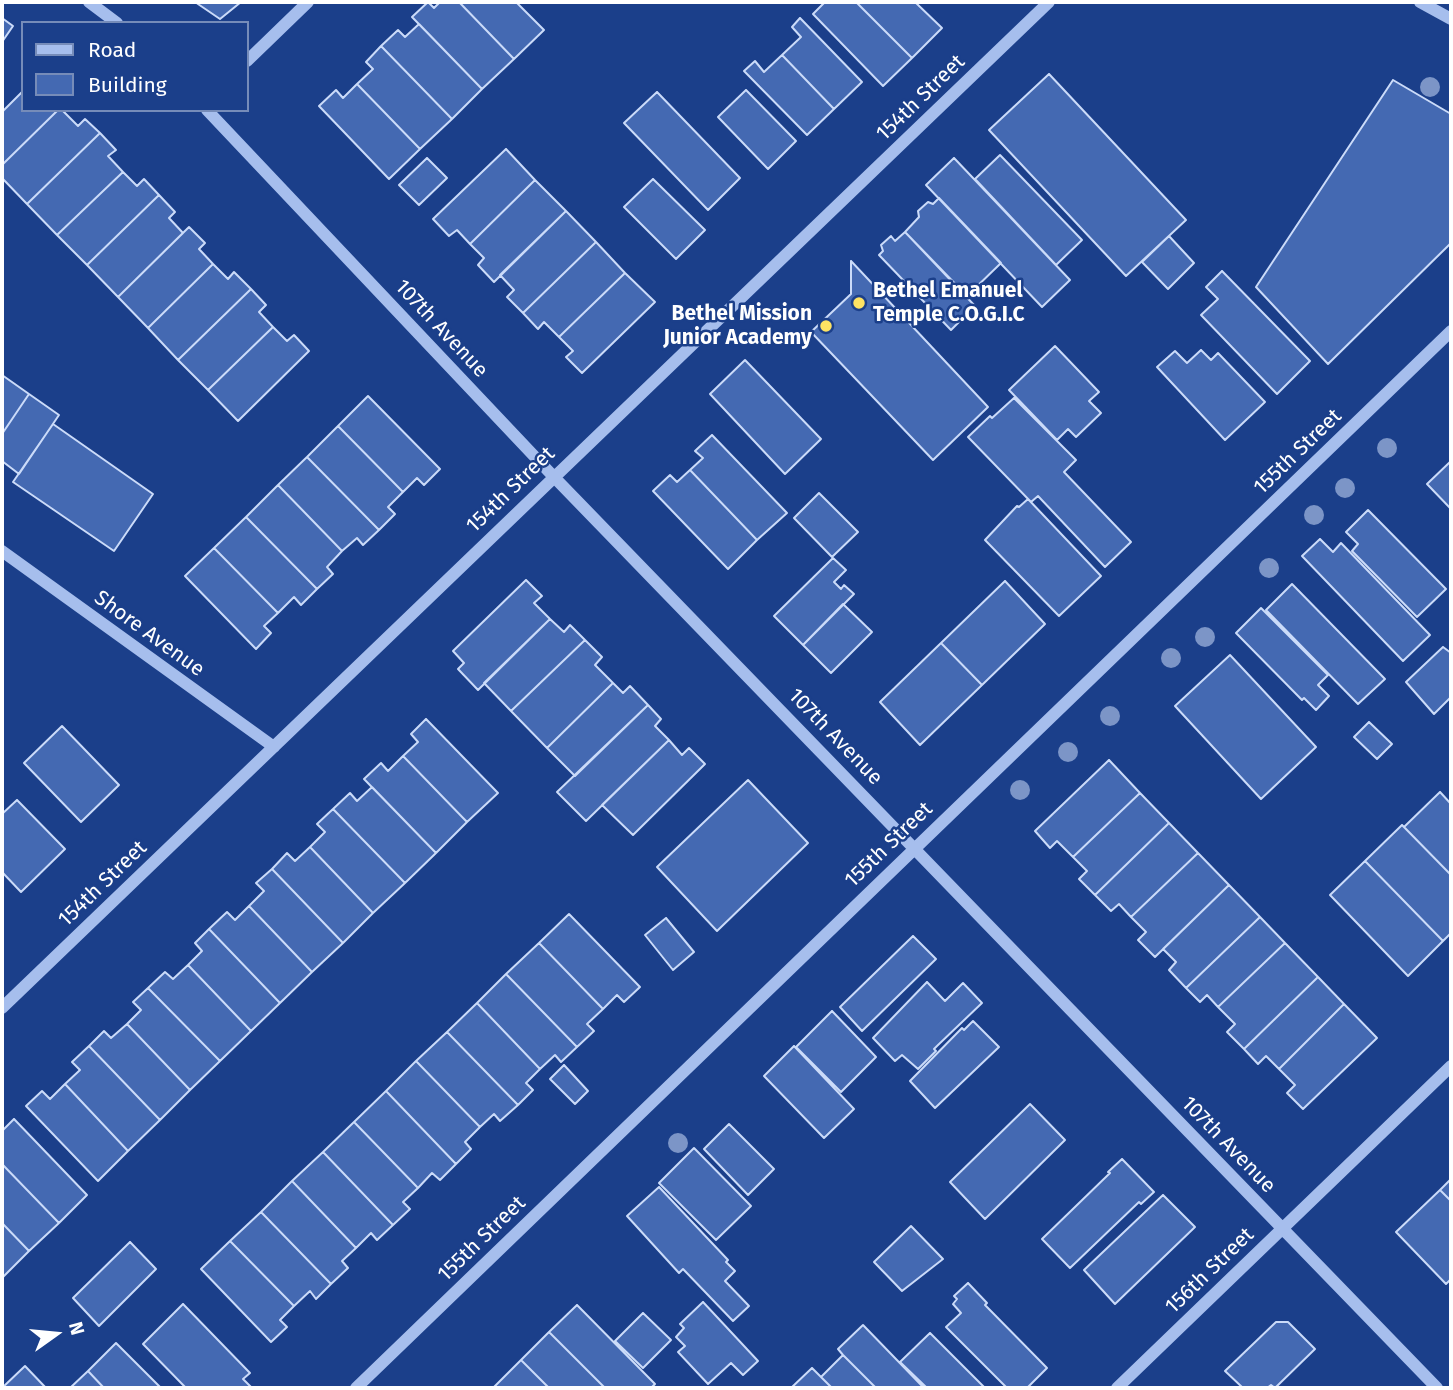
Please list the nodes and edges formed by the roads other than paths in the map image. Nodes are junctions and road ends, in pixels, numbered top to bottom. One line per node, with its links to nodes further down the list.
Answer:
1 (89, 2): 6 (street)
2 (308, 2): 7 (street)
3 (1049, 2): 10 (street, 154th Street)
4 (1420, 2): 5 (street)
5 (1451, 19)
6 (114, 21)
7 (248, 60)
8 (209, 112): 10 (street, 107th Avenue)
9 (1451, 331): 13 (street, 155th Street)
10 (553, 476): 12 (street, 154th Street); 13 (street, 107th Avenue)
11 (2, 551): 12 (street, Shore Avenue)
12 (274, 747): 14 (street, 154th Street)
13 (915, 847): 16 (street, 107th Avenue); 17 (street, 155th Street)
14 (2, 1008)
15 (1451, 1066): 16 (street, 156th Street)
16 (1282, 1228): 18 (street, 156th Street); 19 (street, 107th Avenue)
17 (356, 1388)
18 (1117, 1388)
19 (1437, 1388)

